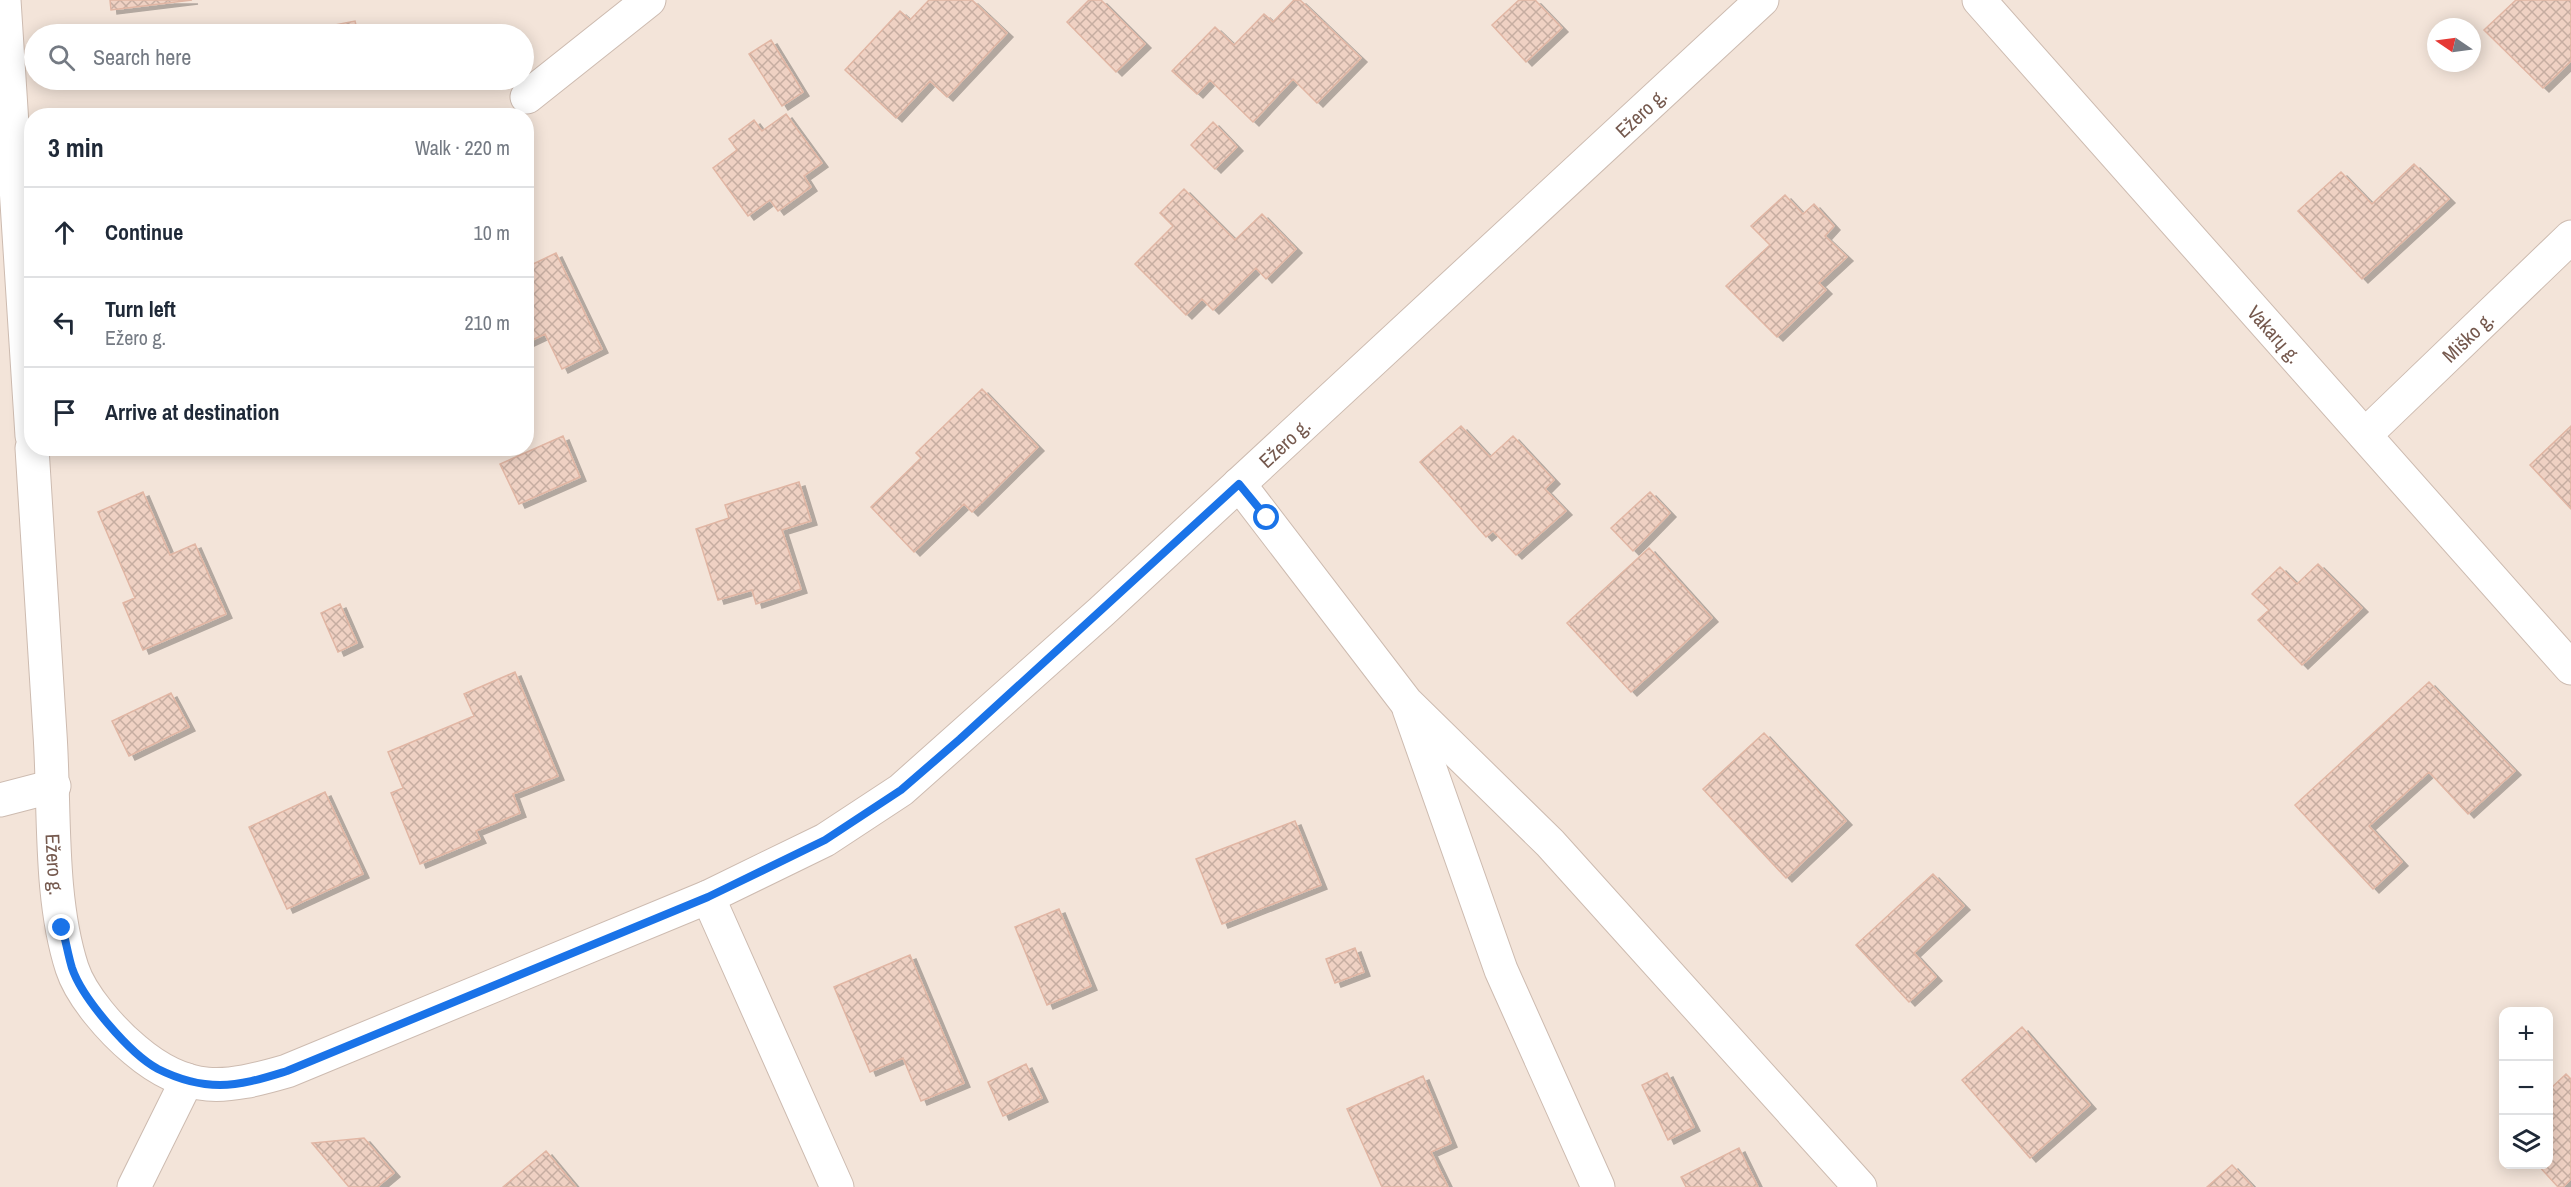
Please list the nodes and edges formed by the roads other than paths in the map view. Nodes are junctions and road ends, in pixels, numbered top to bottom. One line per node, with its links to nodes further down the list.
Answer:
1 (4, 0): 7 (street)
2 (649, 0): 5 (street)
3 (1762, 0): 10 (street, Ežero g.)
4 (1979, 0): 8 (street, Vakarų g.)
5 (526, 97)
6 (2571, 237): 8 (street, Miško g.)
7 (24, 311)
8 (2365, 435): 11 (street, Vakarų g.)
9 (33, 456): 13 (street, Ežero g.)
10 (1239, 484): 12 (street); 15 (street, Ežero g.)
11 (2571, 668)
12 (1406, 702): 19 (street); 20 (street)
13 (54, 786): 14 (street); 16 (street, Ežero g.)
14 (0, 800)
15 (708, 897): 16 (street, Ežero g.); 18 (street)
16 (187, 1080): 17 (street)
17 (134, 1187)
18 (837, 1187)
19 (1598, 1187)
20 (1860, 1187)

